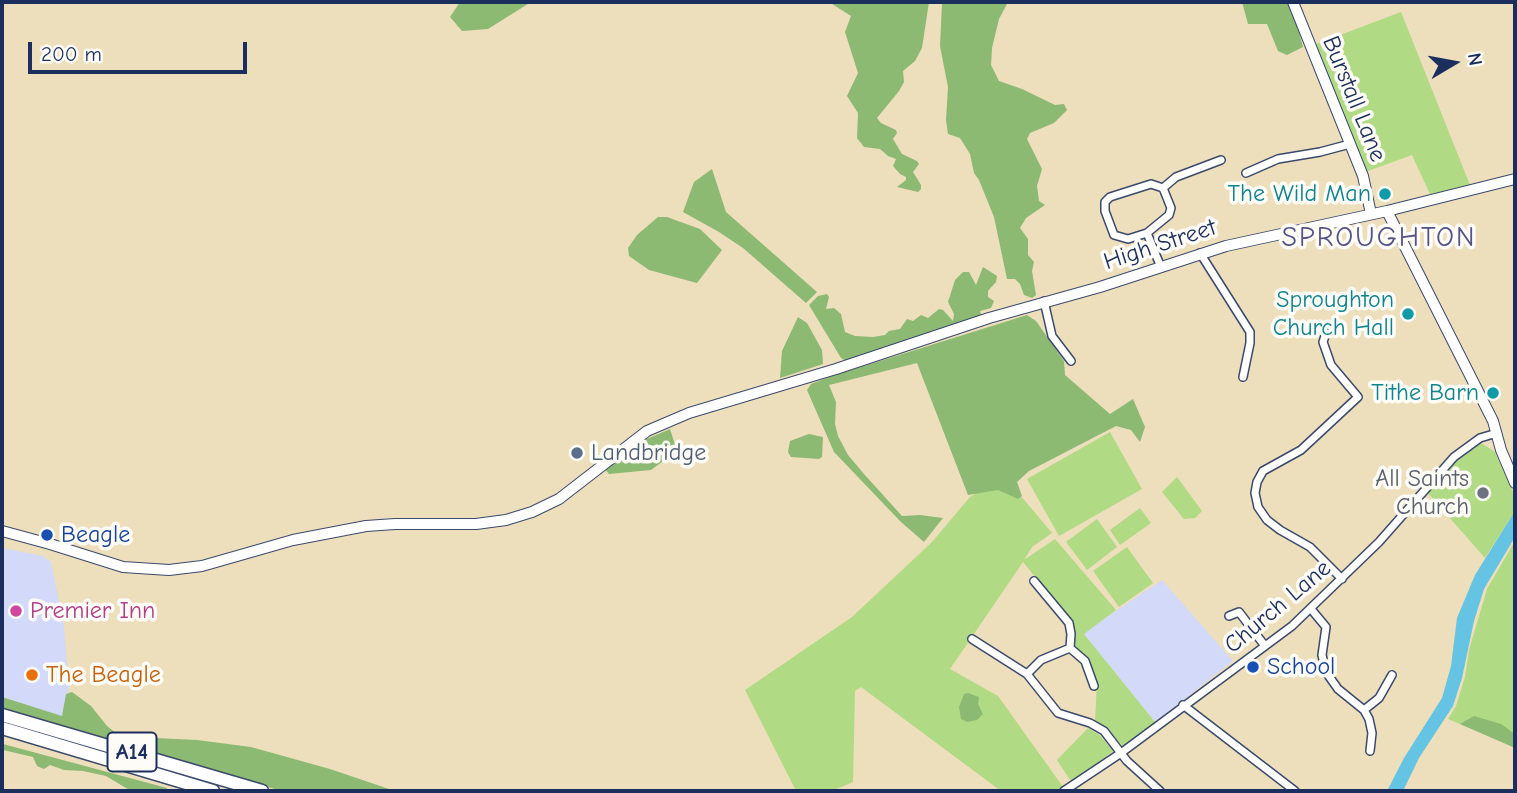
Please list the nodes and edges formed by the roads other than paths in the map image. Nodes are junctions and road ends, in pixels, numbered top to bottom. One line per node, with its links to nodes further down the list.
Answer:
1 (1293, 2): 2 (main road, Burstall Lane)
2 (1350, 144): 4 (street); 8 (main road, Burstall Lane)
3 (1221, 160): 6 (street)
4 (1246, 173)
5 (1515, 179): 7 (main road, High Street)
6 (1163, 188): 9 (street); 9 (street)
7 (1387, 211): 8 (main road, High Street); 16 (main road)
8 (1371, 214): 10 (main road, High Street)
9 (1147, 233): 11 (street)
10 (1199, 253): 11 (main road, High Street); 15 (street)
11 (1160, 265): 12 (main road, High Street)
12 (1044, 301): 14 (street); 18 (main road, High Street)
13 (1326, 333): 19 (street)
14 (1071, 361)
15 (1243, 377)
16 (1497, 433): 17 (main road); 19 (street, Church Lane)
17 (1515, 484)
18 (2, 531)
19 (1342, 579): 21 (street, Church Lane)
20 (1034, 581): 25 (street)
21 (1311, 609): 24 (street, Church Lane); 30 (street)
22 (1229, 617): 24 (street)
23 (972, 639): 26 (street)
24 (1265, 646): 29 (street, Church Lane)
25 (1070, 648): 26 (street); 28 (street)
26 (1027, 674): 34 (street)
27 (1392, 676): 30 (street)
28 (1094, 686)
29 (1183, 705): 34 (street, Church Lane); 39 (street)
30 (1364, 710): 33 (street)
31 (2, 715): 36 (highway, A14)
32 (2, 729): 35 (highway, A14)
33 (1370, 751)
34 (1121, 753): 37 (street, Church Lane); 38 (street)
35 (213, 791)
36 (262, 791)
37 (1064, 791)
38 (1160, 791)
39 (1295, 791)

